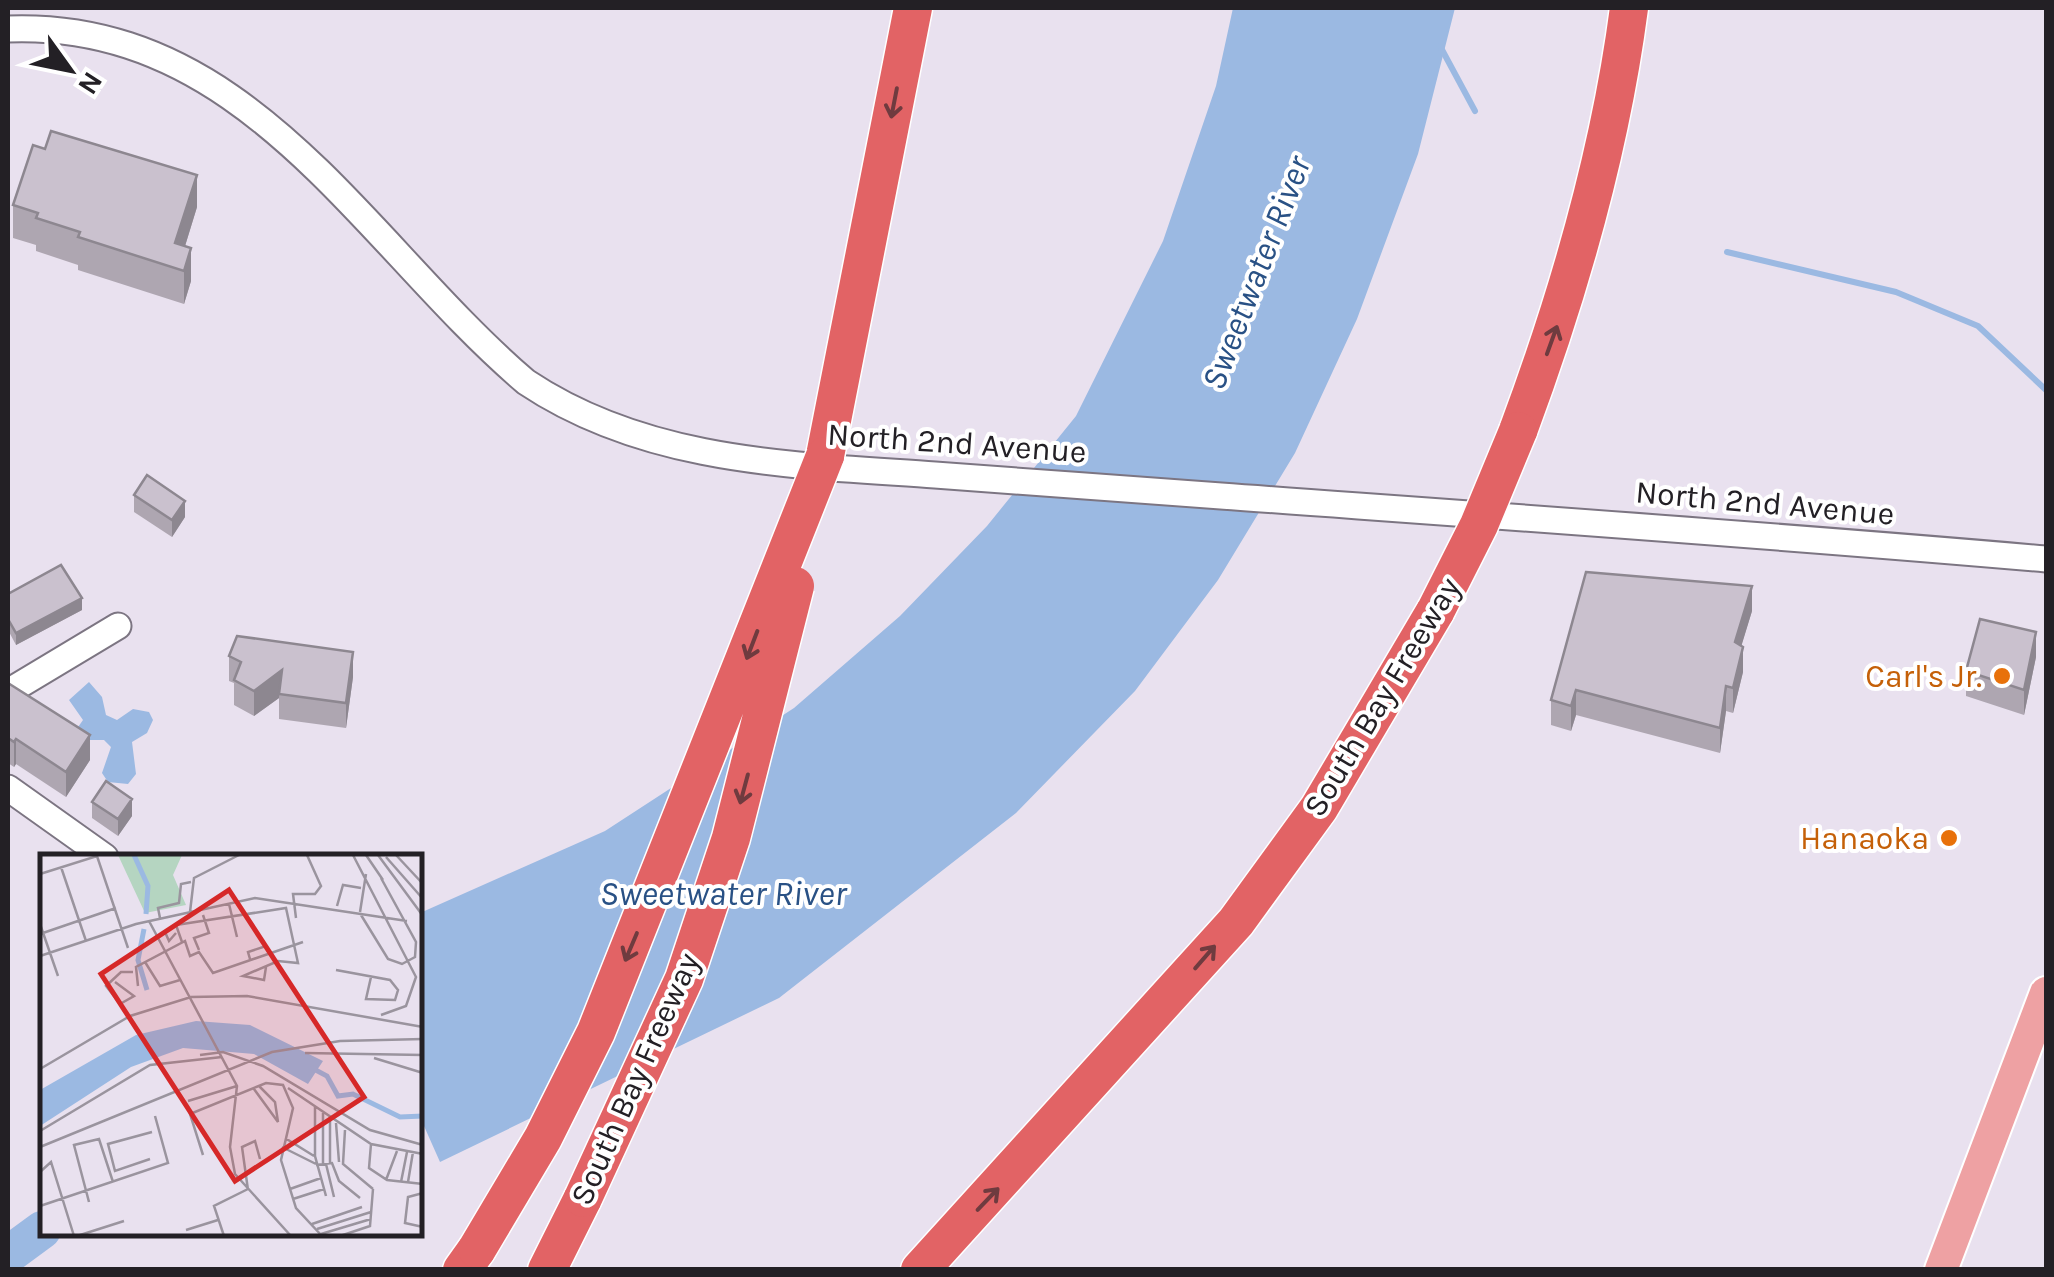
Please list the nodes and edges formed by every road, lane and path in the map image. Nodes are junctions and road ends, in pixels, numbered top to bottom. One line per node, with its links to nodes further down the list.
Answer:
1 (913, 8): 4 (highway, South Bay Freeway, one-way to 4)
2 (1629, 8): 13 (highway, South Bay Freeway, one-way to 2, bridge)
3 (8, 29): 5 (street, North 2nd Avenue)
4 (825, 456): 11 (highway, one-way to 11, bridge); 12 (highway, South Bay Freeway, one-way to 12, bridge)
5 (2046, 559)
6 (118, 626): 7 (street)
7 (8, 692)
8 (8, 788): 9 (street)
9 (100, 854)
10 (2046, 993): 14 (main road)
11 (470, 1259)
12 (547, 1270)
13 (920, 1270)
14 (1941, 1270)

